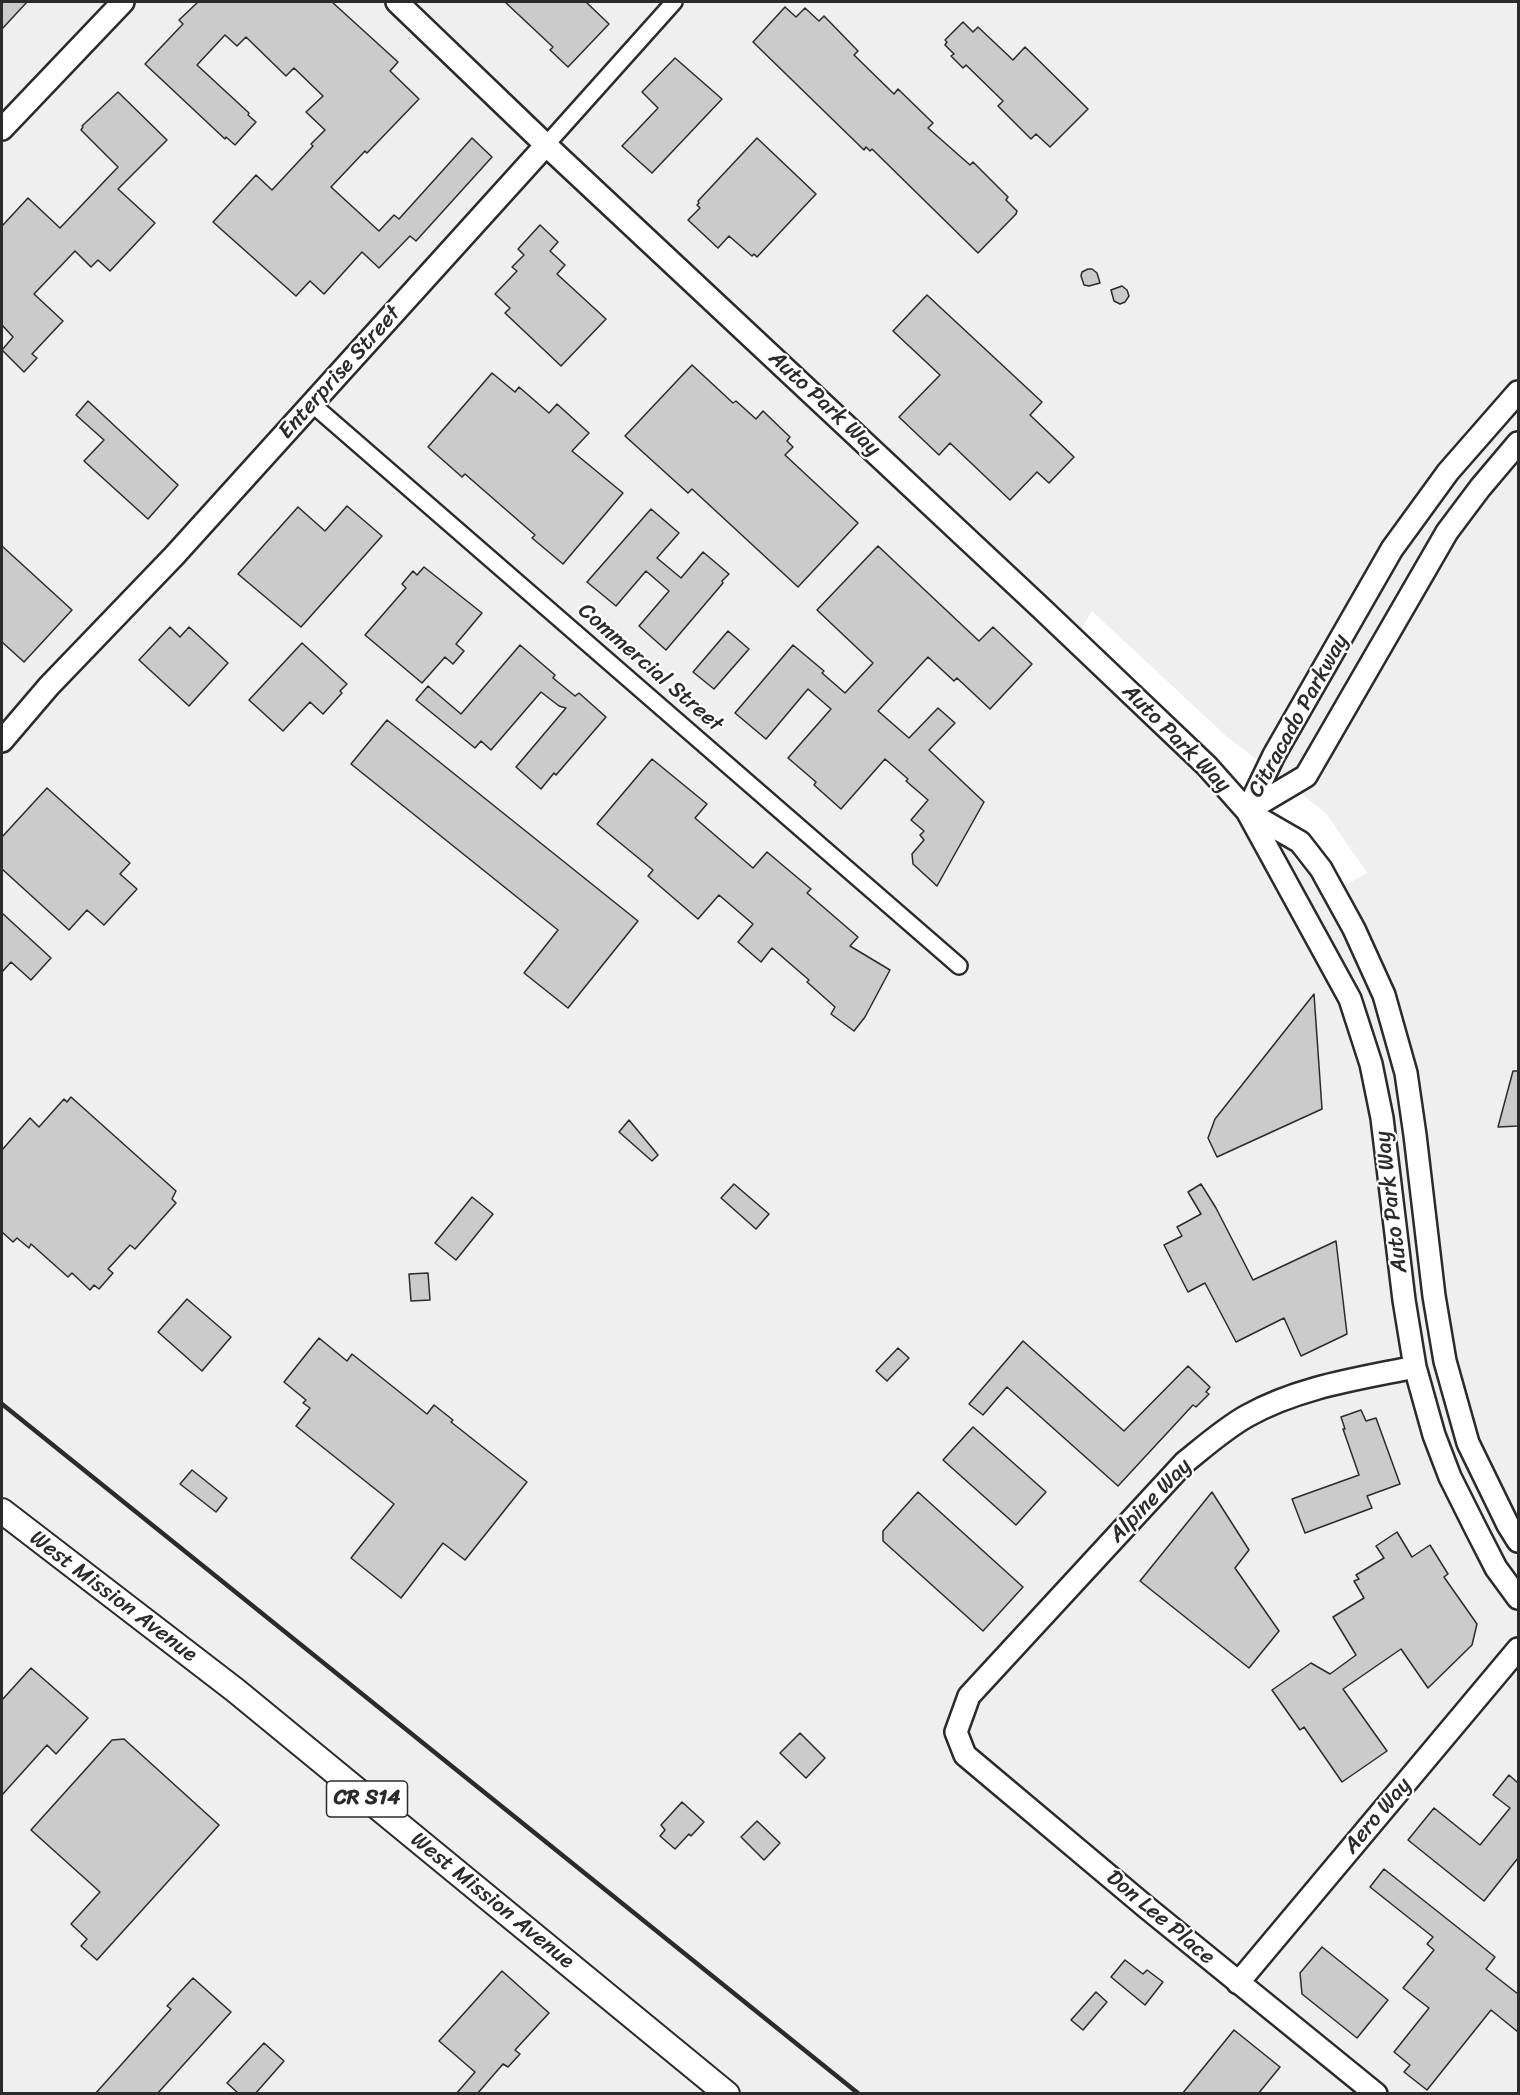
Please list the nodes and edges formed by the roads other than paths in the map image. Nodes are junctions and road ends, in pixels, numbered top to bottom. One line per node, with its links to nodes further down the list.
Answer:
1 (123, 2): 4 (main road)
2 (397, 2): 5 (main road, Auto Park Way)
3 (674, 2): 5 (street, Enterprise Street)
4 (2, 129)
5 (546, 145): 7 (main road, Enterprise Street); 10 (main road, Auto Park Way)
6 (1518, 392): 10 (main road, Citracado Parkway)
7 (312, 404): 9 (main road, Enterprise Street); 11 (street, Commercial Street)
8 (1518, 443): 10 (main road, Citracado Parkway)
9 (2, 741)
10 (1247, 811): 12 (main road, Auto Park Way); 14 (main road, Auto Park Way)
11 (959, 966)
12 (1415, 1367): 15 (main road, Auto Park Way); 17 (main road, Alpine Way)
13 (2, 1511): 19 (main road, West Mission Avenue / CR S14)
14 (1518, 1541)
15 (1518, 1598)
16 (1518, 1649): 18 (main road, Aero Way)
17 (956, 1732): 18 (main road, Don Lee Place)
18 (1238, 1983): 20 (main road, Don Lee Place)
19 (727, 2094)
20 (1376, 2094)

